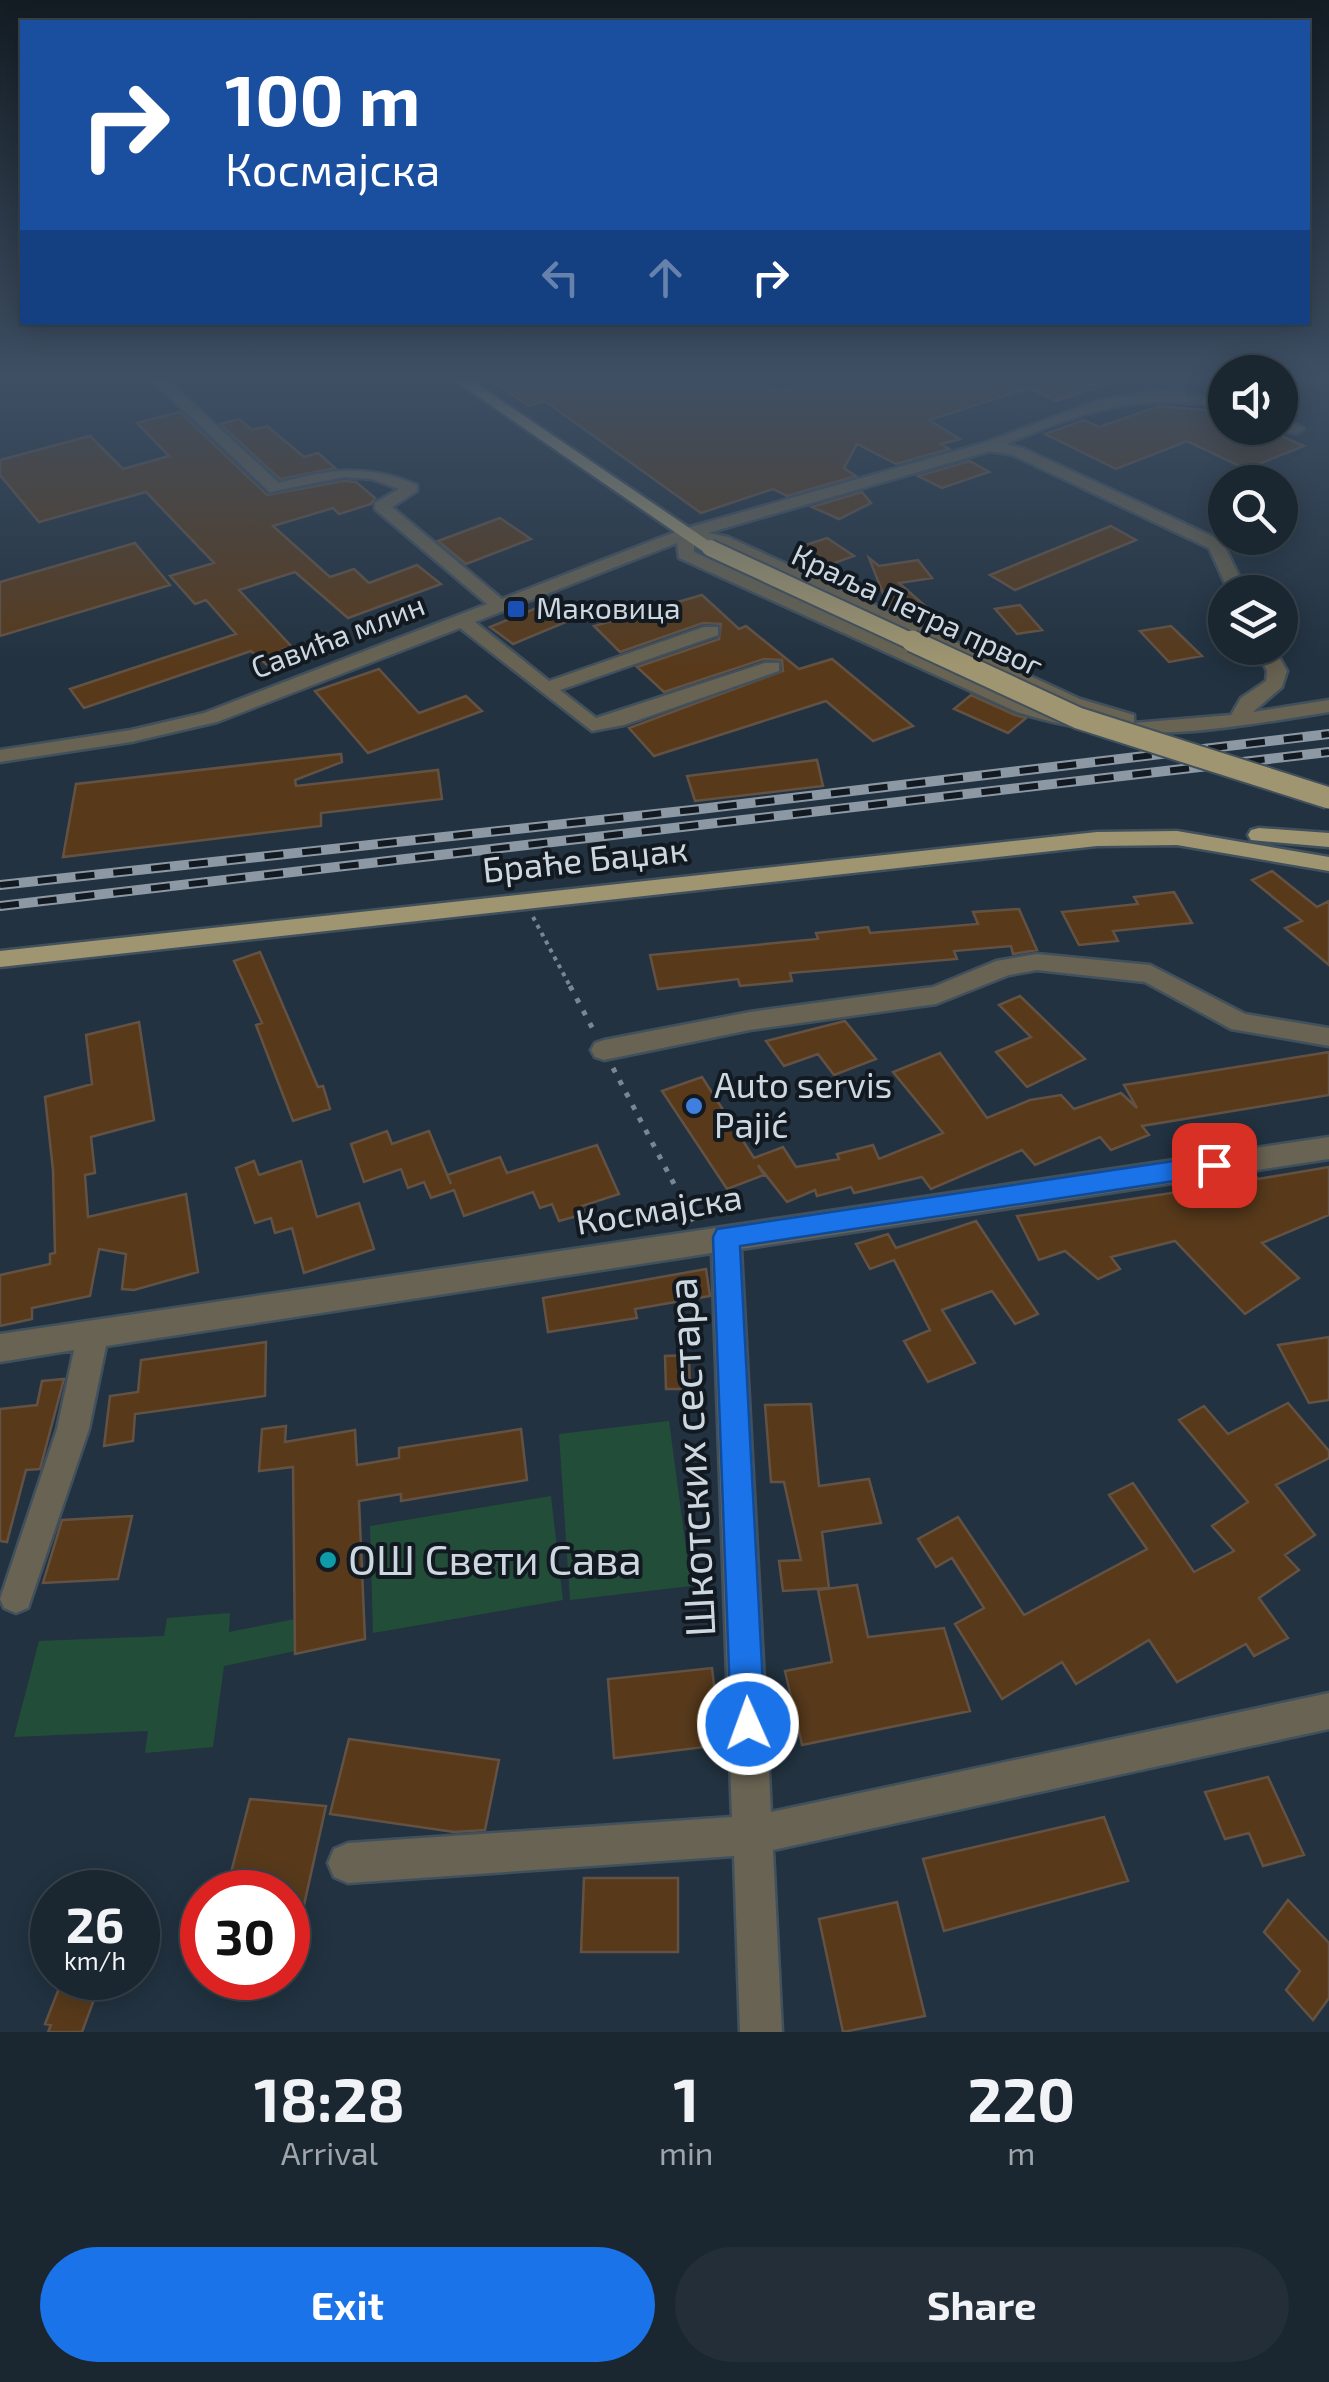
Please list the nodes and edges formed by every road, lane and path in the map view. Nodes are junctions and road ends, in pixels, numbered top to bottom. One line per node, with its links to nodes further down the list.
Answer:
1 (261, 475): 2 (street)
2 (339, 475)
3 (383, 475): 9 (street)
4 (600, 475): 7 (main road, Краља Петра првог)
5 (890, 475): 7 (street, Савића млин)
6 (1067, 475): 8 (street)
7 (686, 534): 9 (street, Савића млин); 17 (street); 17 (street); 19 (main road, Краља Петра првог, bridge)
8 (1230, 575)
9 (500, 606): 10 (street, Савића млин)
10 (463, 621): 14 (street); 18 (street, Савића млин)
11 (711, 631): 14 (street)
12 (1275, 665): 16 (street)
13 (772, 667): 14 (street)
14 (546, 688)
15 (1329, 706): 16 (street)
16 (1238, 720): 17 (street)
17 (1167, 728)
18 (0, 756)
19 (1329, 798)
20 (1326, 853): 21 (main road, Браће Баџак)
21 (0, 959)
22 (1329, 1037): 23 (street)
23 (604, 1050)
24 (1329, 1148): 25 (street, Космајска)
25 (726, 1237): 26 (street, Космајска); 30 (street, Шкотских сестара)
26 (92, 1334): 27 (street, Космајска); 28 (street)
27 (0, 1348)
28 (16, 1596)
29 (1329, 1711): 30 (street)
30 (753, 1836): 31 (street); 32 (street, Шкотских сестара)
31 (348, 1862)
32 (761, 2032)

